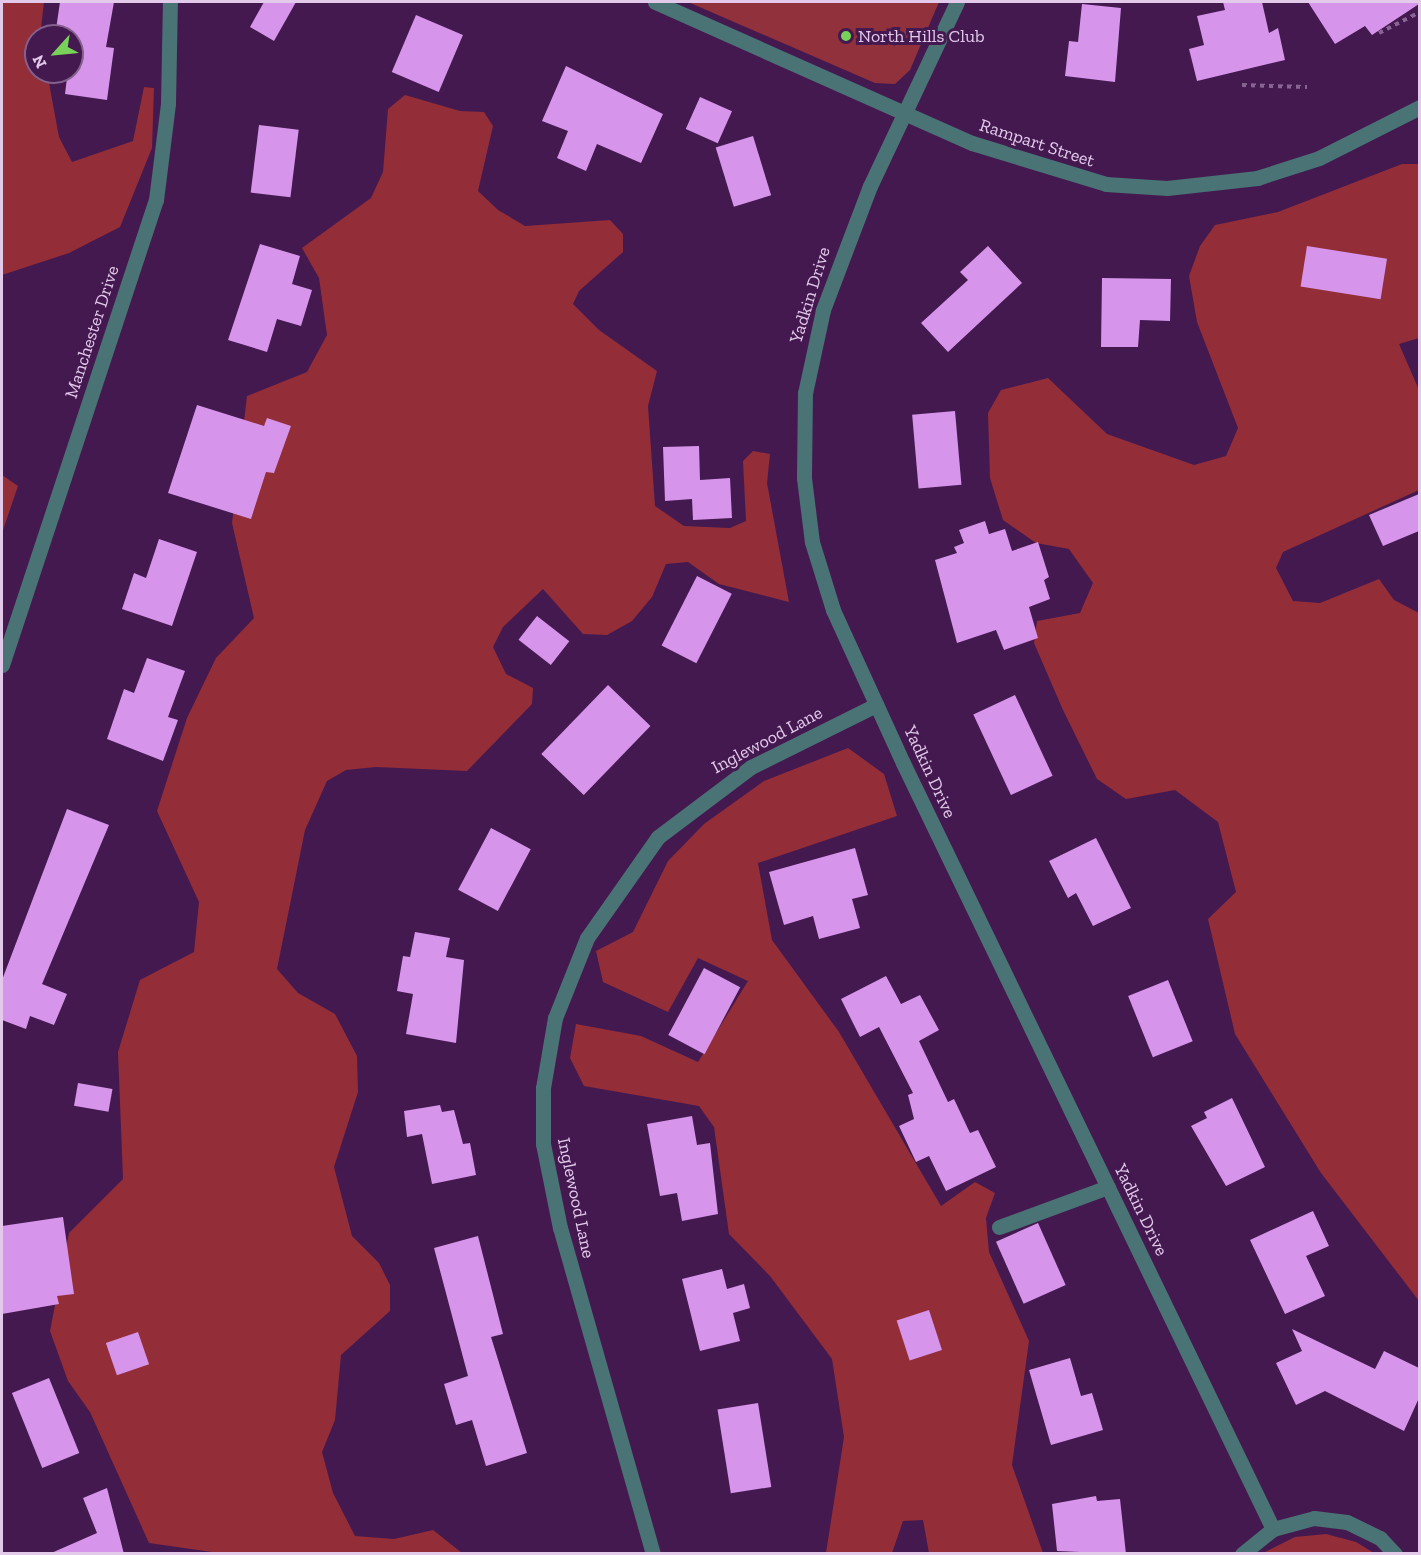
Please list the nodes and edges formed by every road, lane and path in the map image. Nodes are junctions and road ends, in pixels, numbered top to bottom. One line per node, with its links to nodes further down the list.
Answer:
1 (170, 2): 10 (street, Manchester Drive)
2 (655, 2): 9 (street, Rampart Street)
3 (957, 2): 9 (street, Yadkin Drive)
4 (1419, 12): 5 (path)
5 (1379, 33)
6 (1242, 85): 7 (path)
7 (1307, 87)
8 (1419, 107): 9 (street, Rampart Street)
9 (906, 112): 11 (street, Yadkin Drive)
10 (2, 665)
11 (876, 705): 12 (street, Yadkin Drive); 15 (street, Inglewood Lane)
12 (1108, 1187): 13 (street); 14 (street, Yadkin Drive)
13 (999, 1227)
14 (1273, 1529): 16 (street); 17 (street)
15 (653, 1554)
16 (1242, 1554)
17 (1395, 1554)

